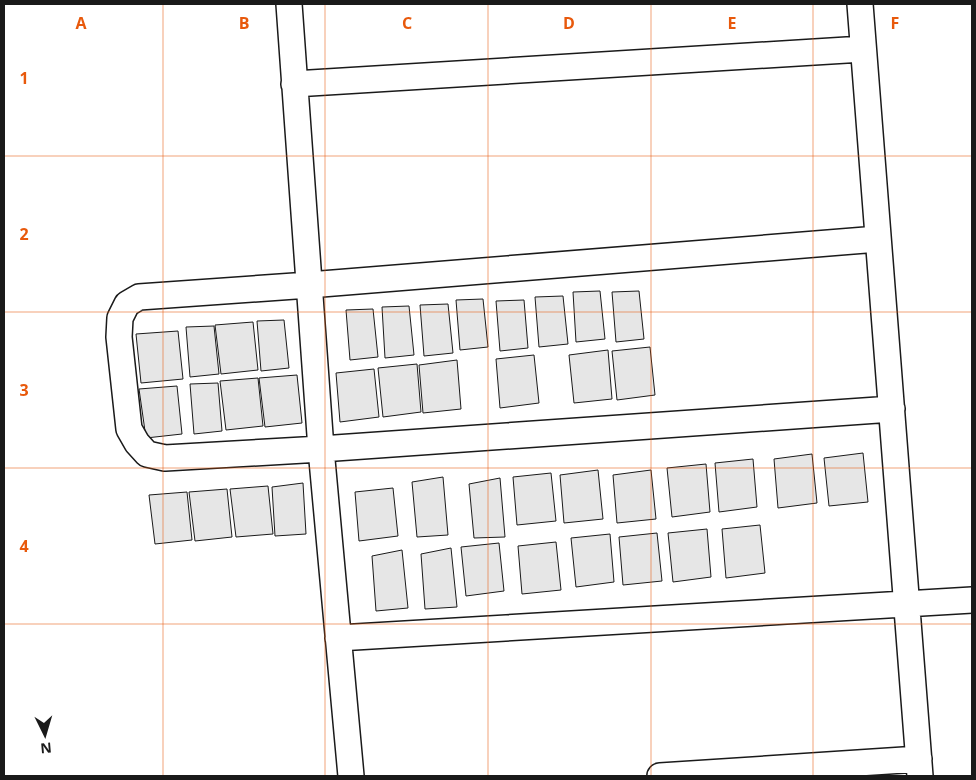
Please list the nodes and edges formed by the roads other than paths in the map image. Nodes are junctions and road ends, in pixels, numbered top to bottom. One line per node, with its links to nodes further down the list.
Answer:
1 (288, 4): 4 (street)
2 (860, 4): 3 (street)
3 (863, 49): 4 (street); 5 (street)
4 (294, 84): 6 (street)
5 (878, 239): 6 (street); 7 (street)
6 (309, 285): 8 (street); 8 (street)
7 (892, 409): 8 (street); 10 (street)
8 (321, 449): 11 (street)
9 (972, 600): 10 (street)
10 (907, 605): 11 (street); 12 (street)
11 (338, 638): 13 (street)
12 (920, 768): 14 (street)
13 (351, 776)
14 (660, 776)

